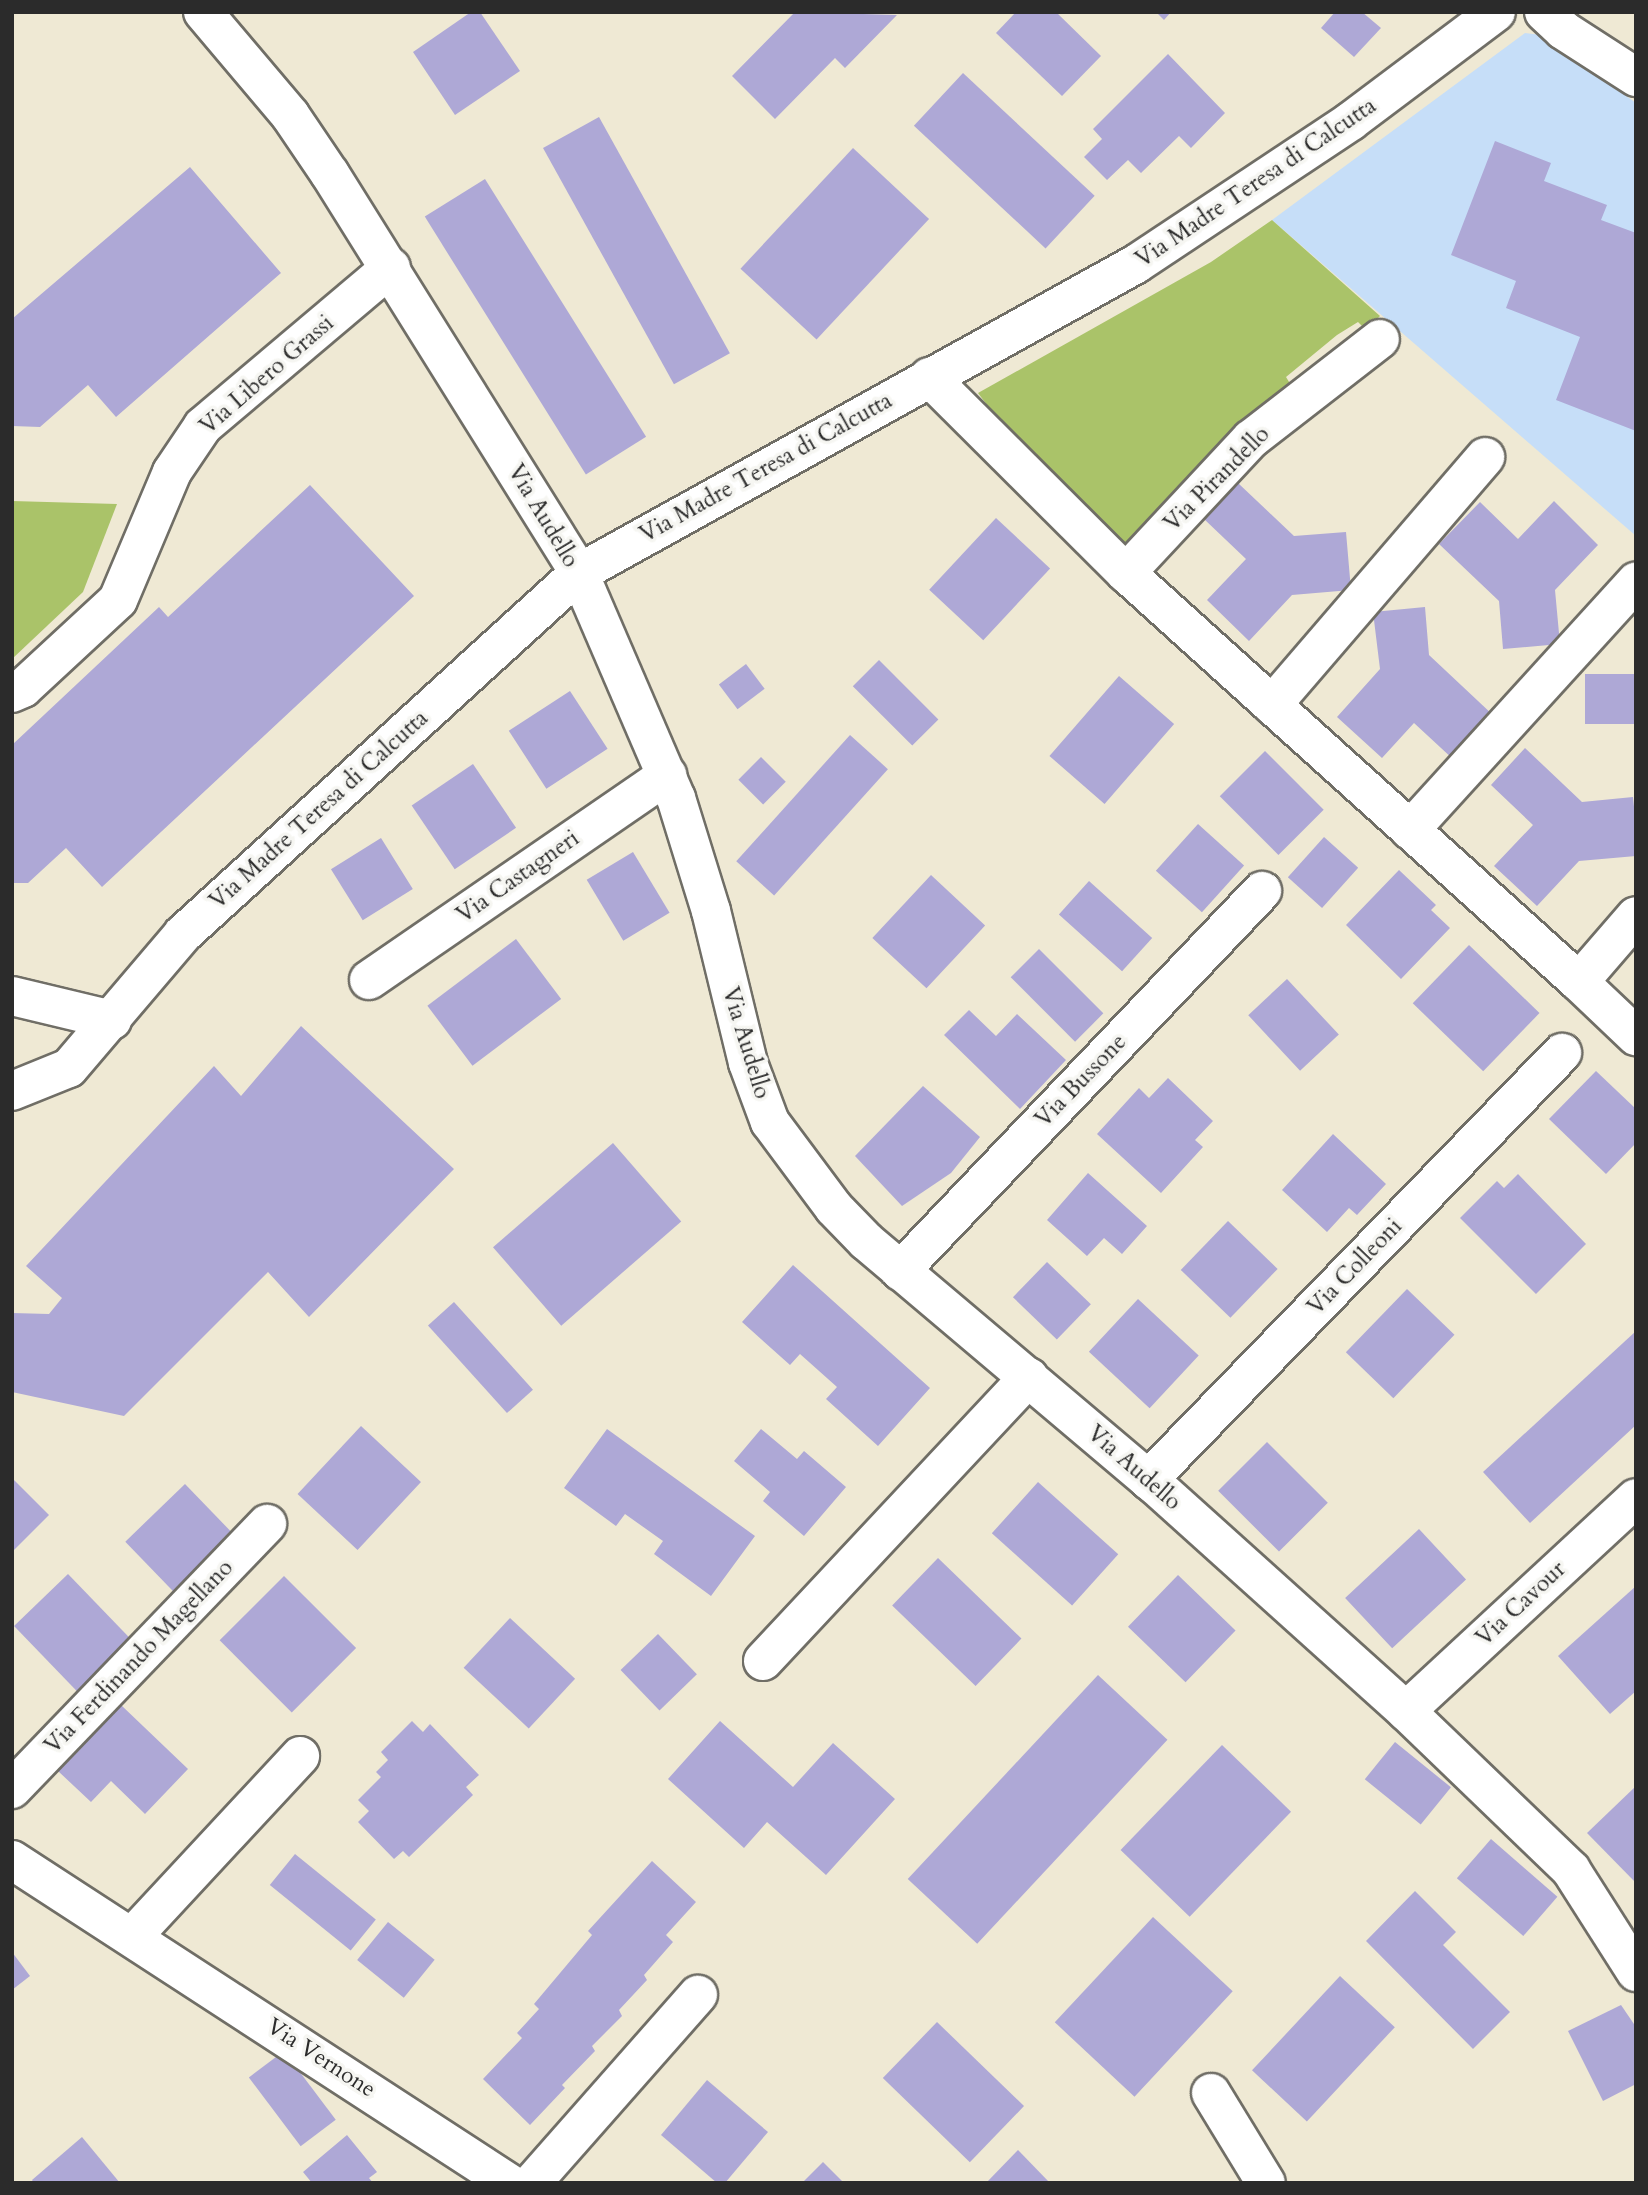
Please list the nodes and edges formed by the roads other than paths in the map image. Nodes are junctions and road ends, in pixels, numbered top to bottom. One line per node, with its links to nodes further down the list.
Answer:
1 (203, 12): 5 (street, Via Audello)
2 (1496, 12): 7 (street, Via Madre Teresa di Calcutta)
3 (1545, 12): 4 (street)
4 (1636, 76)
5 (391, 267): 9 (street, Via Audello); 12 (street, Via Libero Grassi)
6 (1380, 339): 10 (street, Via Pirandello)
7 (929, 377): 9 (street, Via Madre Teresa di Calcutta); 10 (street)
8 (1485, 457): 13 (street)
9 (579, 573): 14 (street, Via Audello); 21 (street, Via Madre Teresa di Calcutta)
10 (1126, 573): 13 (street)
11 (1636, 582): 15 (street)
12 (12, 693)
13 (1272, 705): 15 (street)
14 (667, 775): 18 (street, Via Castagneri); 25 (street, Via Audello)
15 (1410, 830): 19 (street)
16 (1262, 891): 25 (street, Via Bussone)
17 (1636, 916): 19 (street)
18 (369, 980)
19 (1579, 982): 22 (street)
20 (12, 996): 21 (street)
21 (112, 1020): 24 (street, Via Madre Teresa di Calcutta)
22 (1636, 1036)
23 (1562, 1054): 27 (street, Via Colleoni)
24 (12, 1091)
25 (900, 1271): 26 (street, Via Audello)
26 (1029, 1377): 27 (street, Via Audello); 30 (street)
27 (1148, 1480): 31 (street, Via Audello)
28 (1636, 1498): 31 (street, Via Cavour)
29 (267, 1524): 33 (street, Via Ferdinando Magellano)
30 (762, 1661)
31 (1406, 1711): 36 (street, Via Audello)
32 (300, 1756): 35 (street)
33 (12, 1789)
34 (12, 1860): 35 (street, Via Vernone)
35 (132, 1937): 39 (street, Via Vernone)
36 (1636, 1971)
37 (698, 1995): 40 (street)
38 (1212, 2093): 41 (street)
39 (509, 2183)
40 (532, 2183)
41 (1266, 2183)

